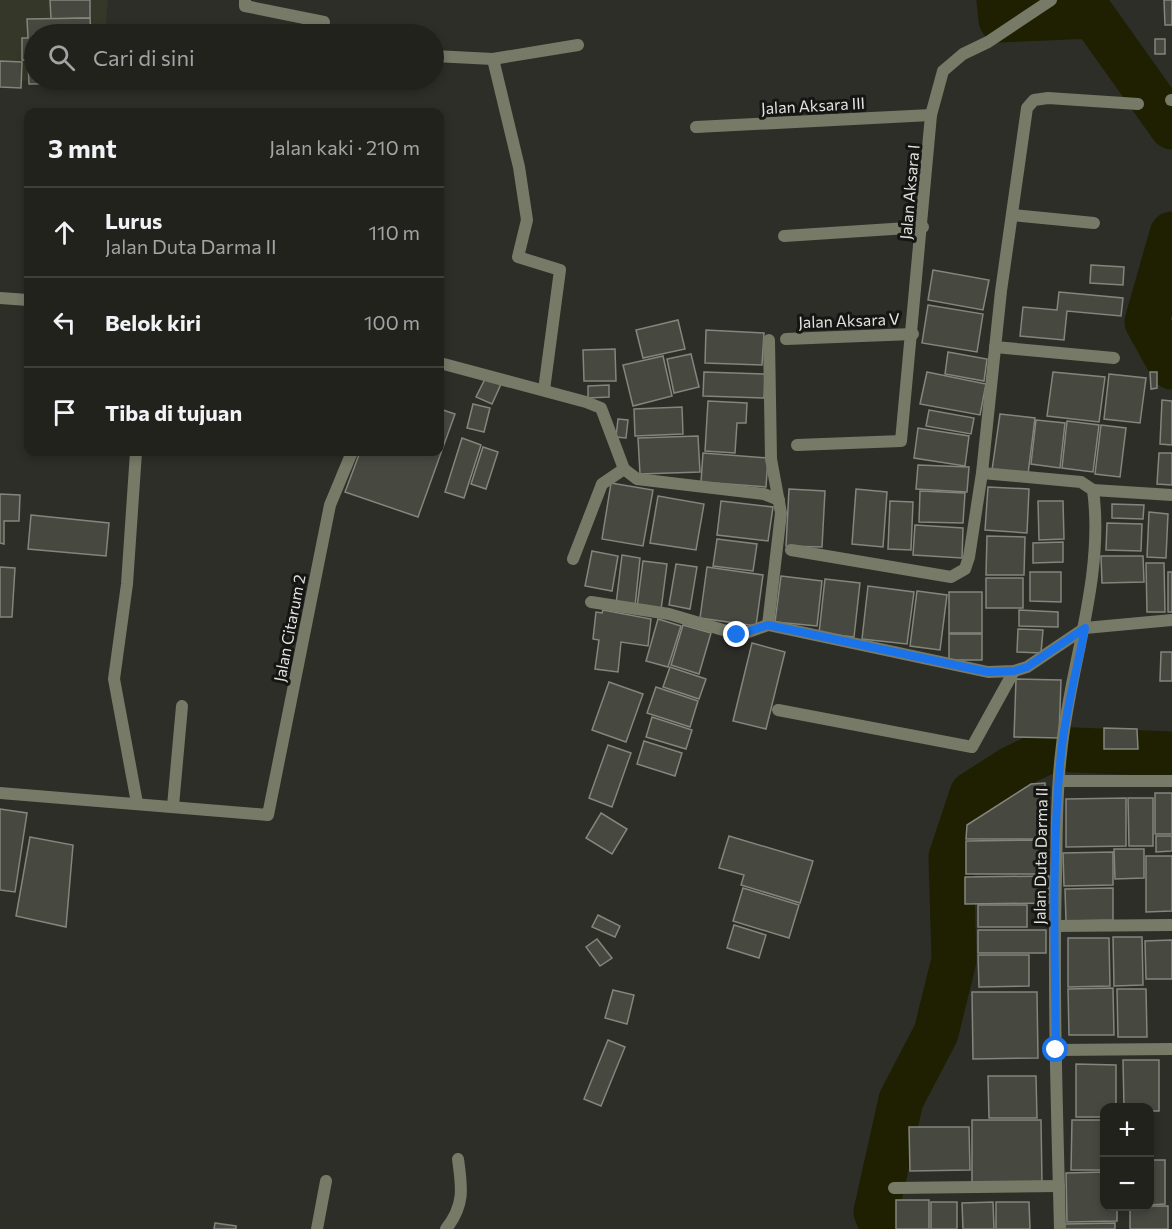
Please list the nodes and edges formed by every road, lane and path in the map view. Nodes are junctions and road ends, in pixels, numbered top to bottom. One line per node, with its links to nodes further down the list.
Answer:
1 (245, 0): 3 (street)
2 (1048, 0): 8 (street, Jalan Aksara I)
3 (324, 24)
4 (578, 45): 6 (street)
5 (444, 57): 6 (street)
6 (493, 59): 22 (street)
7 (1138, 104): 10 (street)
8 (931, 115): 9 (street, Jalan Aksara III); 12 (street, Jalan Aksara I)
9 (696, 127)
10 (1012, 215): 11 (street); 19 (street)
11 (1094, 223)
12 (923, 227): 13 (street); 16 (street, Jalan Aksara I)
13 (784, 236)
14 (0, 298): 15 (street)
15 (24, 300)
16 (913, 334): 17 (street, Jalan Aksara V); 23 (street, Jalan Aksara I)
17 (786, 339)
18 (769, 340): 30 (street)
19 (995, 346): 20 (street); 27 (street)
20 (1114, 358)
21 (444, 364): 22 (street)
22 (544, 390): 26 (street)
23 (797, 445)
24 (136, 456): 43 (street)
25 (350, 456): 44 (street, Jalan Citarum 2)
26 (624, 469): 30 (street); 32 (street)
27 (982, 473): 28 (street); 31 (street)
28 (1093, 490): 29 (street); 36 (street, Jalan Duta Darma II)
29 (1172, 495)
30 (779, 500): 35 (street)
31 (791, 550)
32 (573, 559)
33 (591, 602): 35 (street)
34 (1172, 620): 36 (street)
35 (768, 625): 37 (street)
36 (1085, 628): 37 (street); 40 (street, Jalan Duta Darma II)
37 (1014, 671): 39 (street)
38 (182, 706): 44 (street)
39 (778, 710)
40 (1059, 781): 41 (street); 46 (street, Jalan Duta Darma II)
41 (1172, 781)
42 (0, 793): 43 (street)
43 (137, 803): 44 (street)
44 (173, 806)
45 (1172, 925): 46 (street)
46 (1055, 926): 48 (street, Jalan Duta Darma II)
47 (1172, 1049): 48 (street)
48 (1056, 1050): 51 (street, Jalan Duta Darma II)
49 (458, 1159): 54 (street)
50 (326, 1181): 53 (street)
51 (1059, 1186): 52 (street); 55 (street, Jalan Duta Darma II)
52 (894, 1188)
53 (317, 1229)
54 (446, 1229)
55 (1059, 1229)

